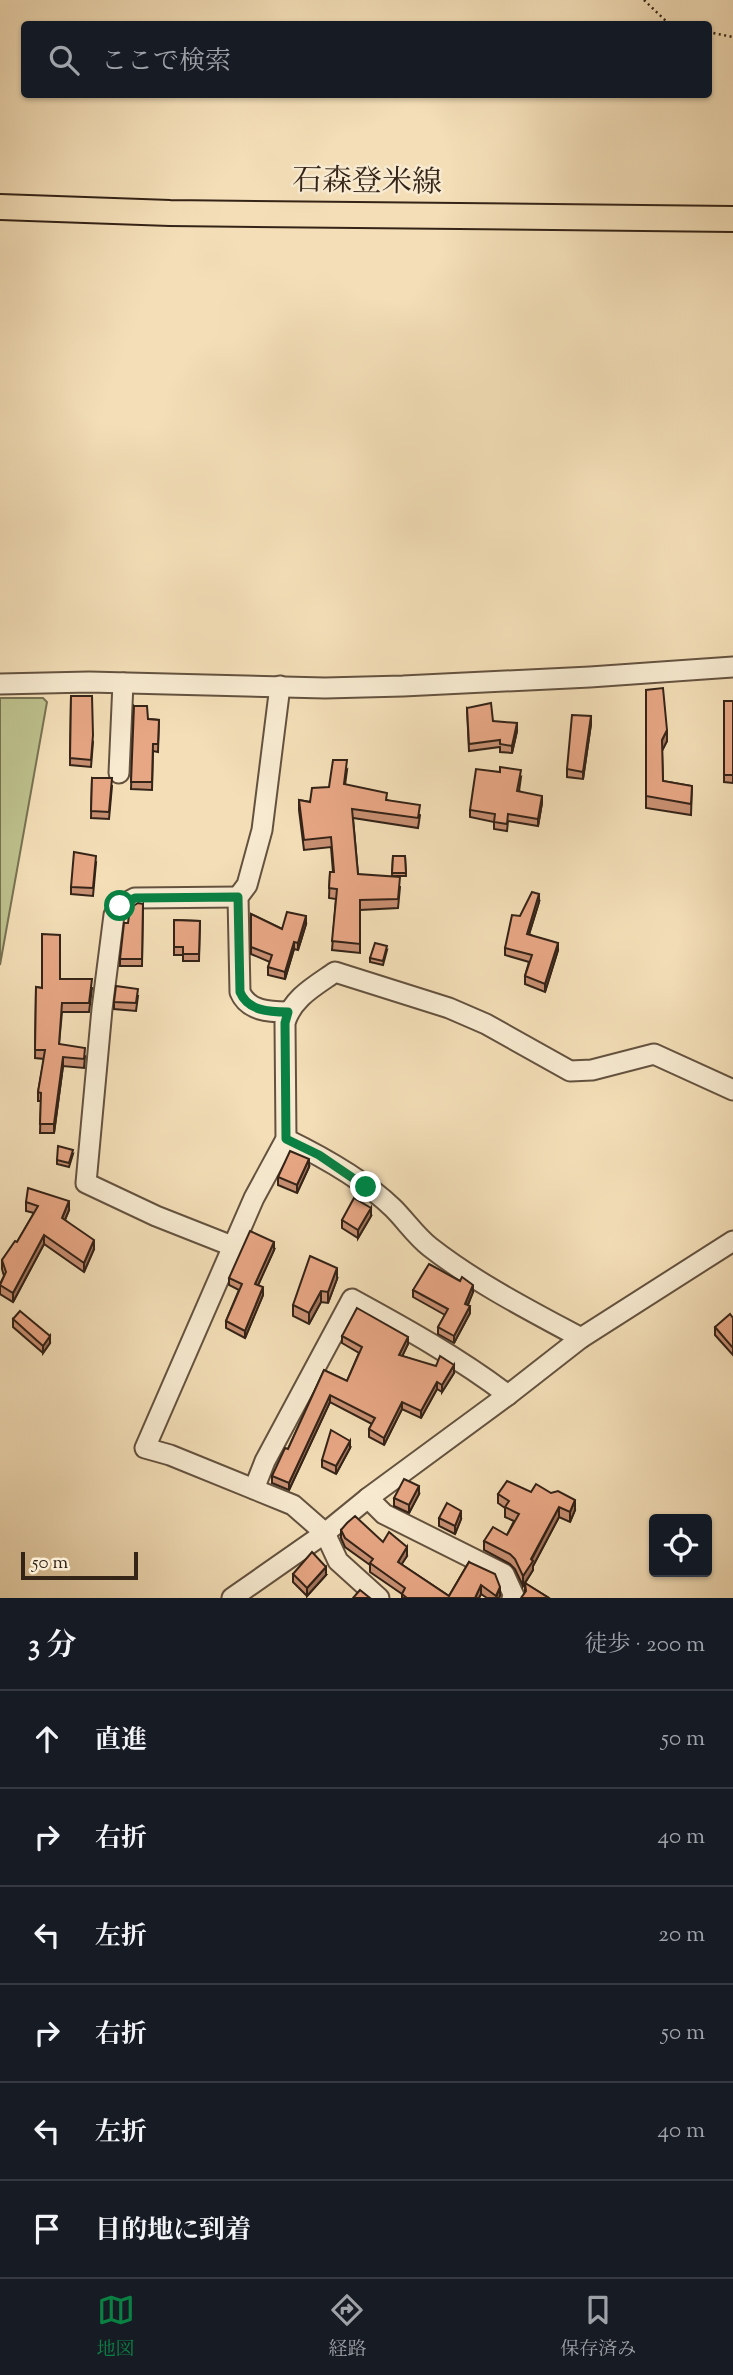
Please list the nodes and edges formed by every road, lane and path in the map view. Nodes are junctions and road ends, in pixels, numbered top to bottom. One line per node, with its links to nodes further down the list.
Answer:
1 (644, 0): 2 (path)
2 (666, 21)
3 (712, 33): 4 (path)
4 (733, 37)
5 (0, 207): 6 (main road, 石森登米線)
6 (733, 219)
7 (733, 667): 10 (street)
8 (124, 683): 9 (street); 10 (street); 11 (street)
9 (0, 684)
10 (280, 686): 12 (street)
11 (119, 773)
12 (238, 897): 13 (street); 17 (street)
13 (288, 1012): 14 (street); 15 (street)
14 (733, 1090)
15 (286, 1139): 17 (street); 18 (street)
16 (733, 1241): 18 (street)
17 (232, 1247): 20 (street)
18 (581, 1338): 19 (street)
19 (509, 1395): 20 (street); 21 (street)
20 (254, 1489): 22 (street)
21 (368, 1499): 22 (street); 25 (street)
22 (325, 1533): 23 (street); 24 (street)
23 (232, 1598)
24 (379, 1598)
25 (512, 1598)

